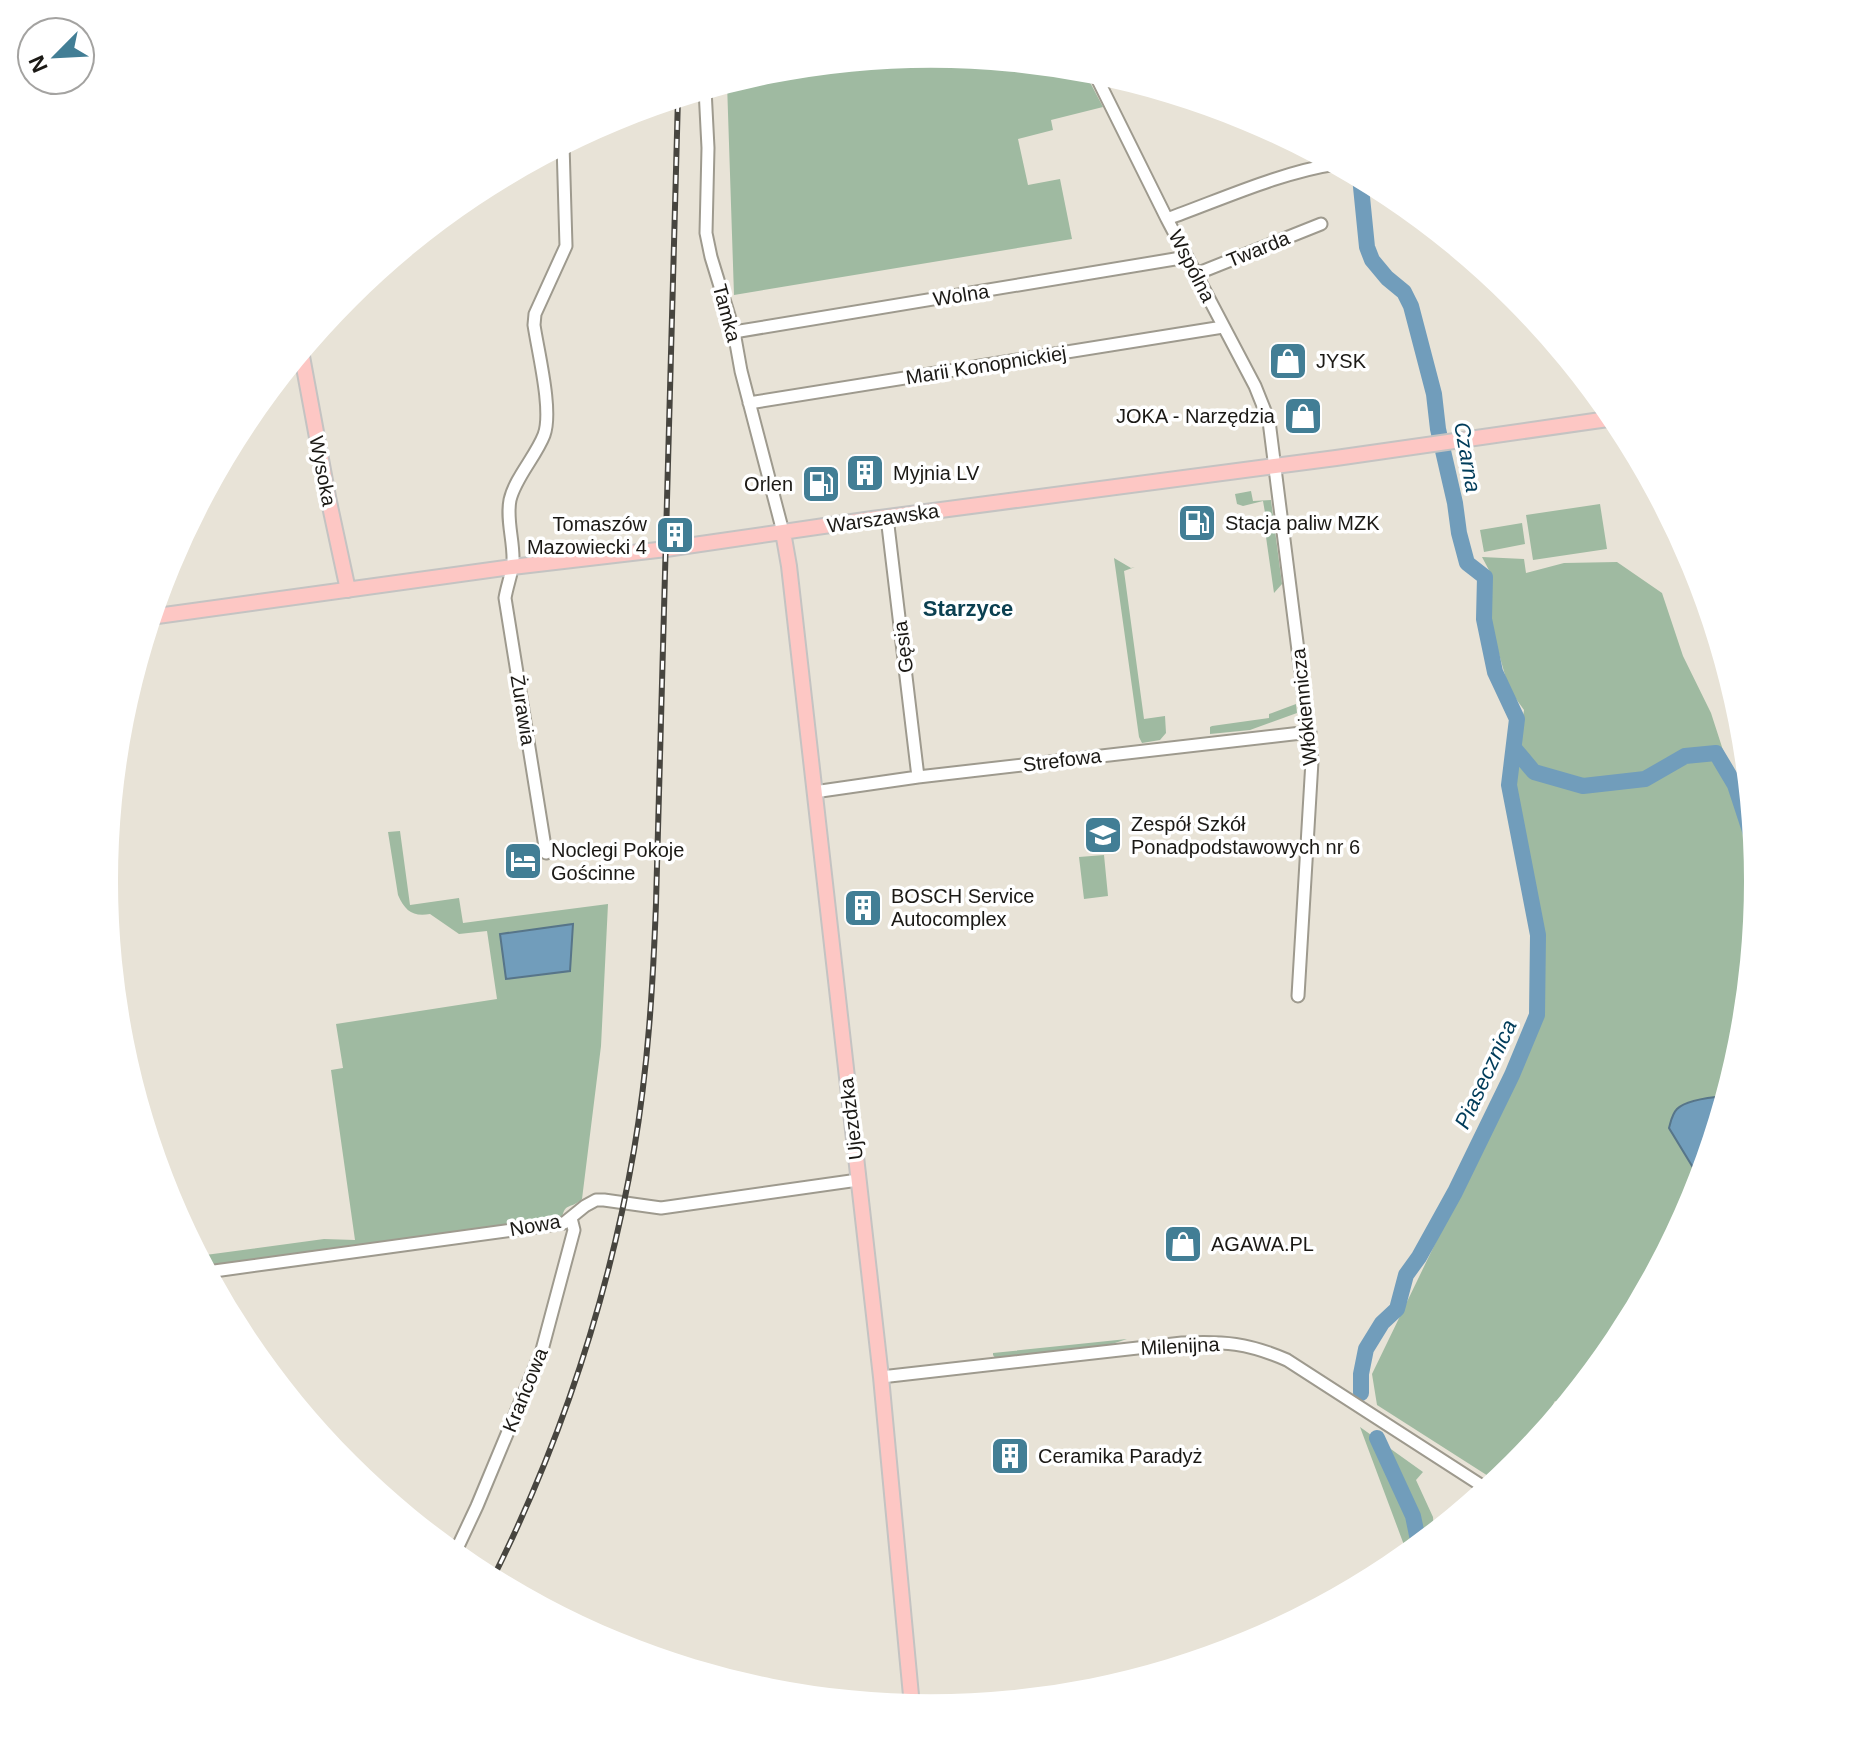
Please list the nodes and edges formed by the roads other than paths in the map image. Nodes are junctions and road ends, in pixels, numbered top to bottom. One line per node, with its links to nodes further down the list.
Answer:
1 (1101, 87): 5 (street, Wspólna)
2 (706, 100): 10 (street, Tamka)
3 (563, 156): 17 (street, Żurawia)
4 (1317, 166): 5 (street)
5 (1167, 219): 7 (street, Wspólna)
6 (1321, 224): 8 (street, Twarda)
7 (1187, 257): 8 (street, Wspólna); 10 (street, Wolna)
8 (1196, 274): 9 (street, Wspólna)
9 (1223, 327): 12 (street, Marii Konopnickiej); 14 (street, Wspólna)
10 (734, 332): 12 (street, Tamka)
11 (303, 364): 18 (main road, Wysoka)
12 (749, 403): 16 (street, Tamka)
13 (1600, 420): 14 (main road, Warszawska)
14 (1274, 467): 15 (main road, Warszawska); 20 (street, Włókiennicza)
15 (887, 517): 16 (main road, Warszawska); 21 (street, Gęsia)
16 (783, 532): 17 (main road, Warszawska); 22 (main road, Ujezdzka)
17 (512, 567): 18 (main road, Warszawska); 23 (street, Żurawia)
18 (348, 590): 19 (main road, Warszawska)
19 (163, 615)
20 (1310, 732): 21 (street, Strefowa); 24 (street, Włókiennicza)
21 (918, 777): 22 (street, Strefowa)
22 (814, 792): 25 (main road, Ujezdzka)
23 (546, 853)
24 (1298, 996)
25 (858, 1180): 26 (street, Nowa); 28 (main road, Ujezdzka)
26 (571, 1218): 27 (street, Nowa); 30 (street, Krańcowa)
27 (217, 1271)
28 (881, 1377): 29 (street, Milenijna); 31 (main road, Ujezdzka)
29 (1477, 1482)
30 (460, 1543)
31 (911, 1693)

